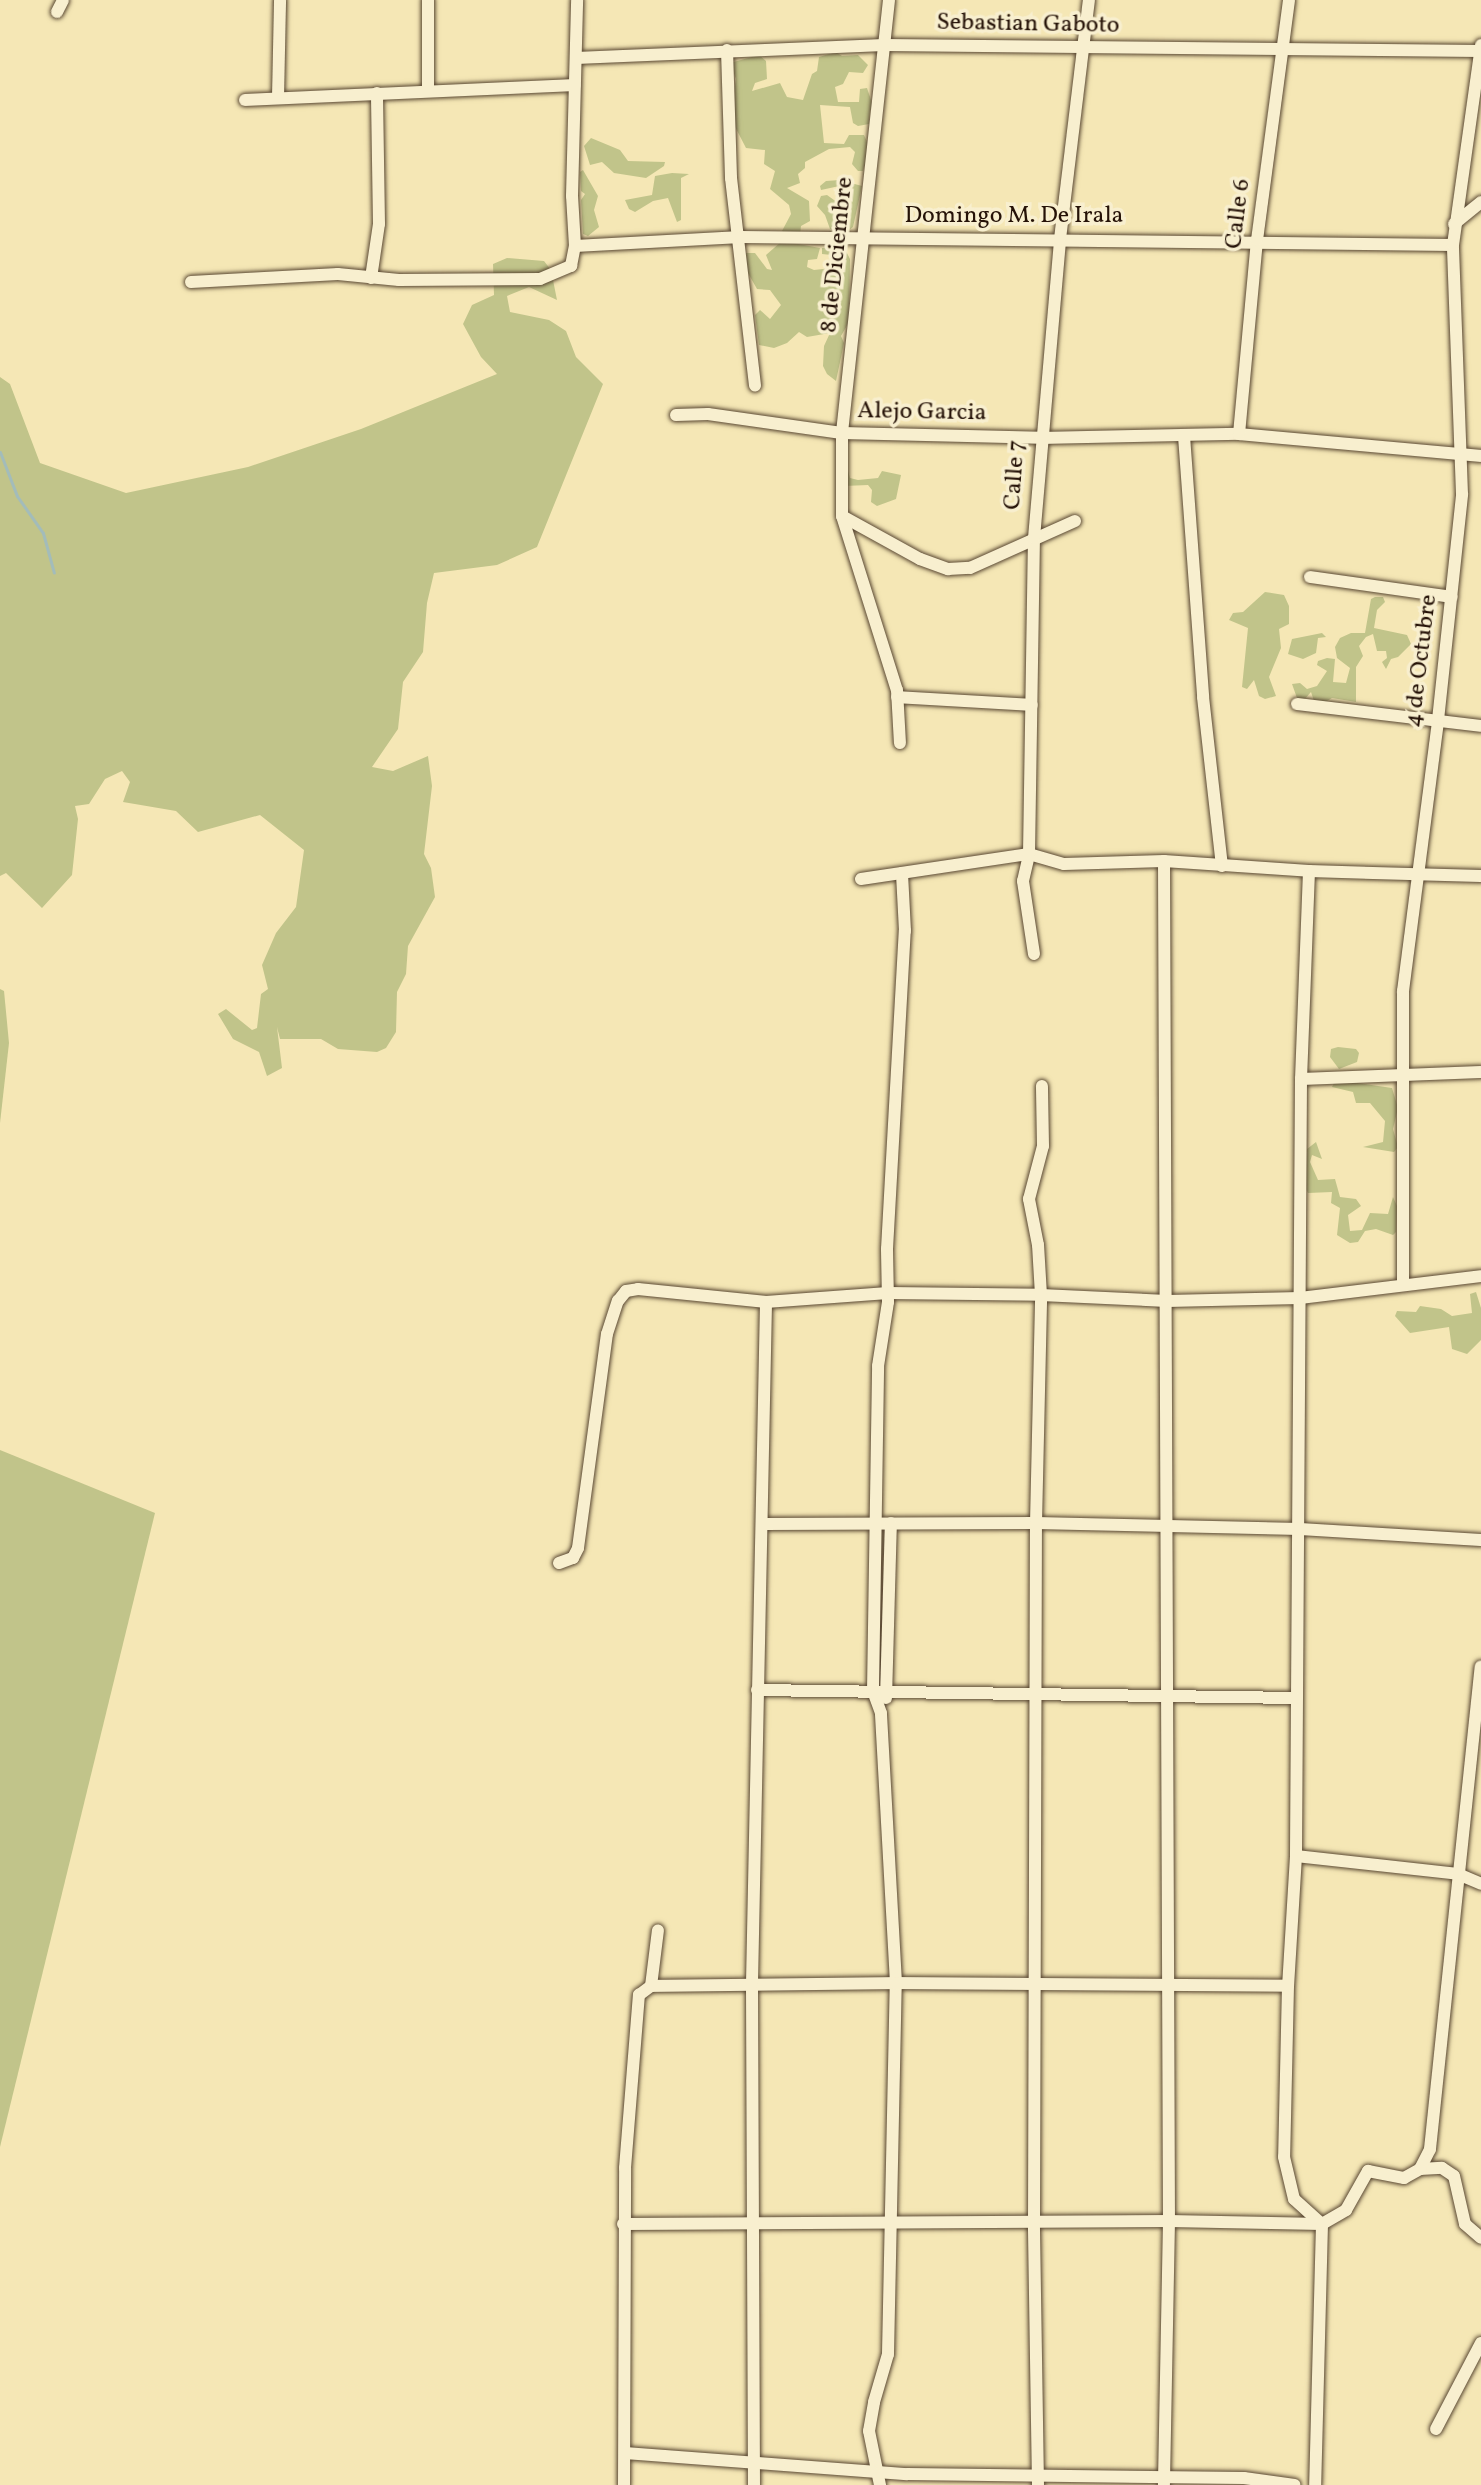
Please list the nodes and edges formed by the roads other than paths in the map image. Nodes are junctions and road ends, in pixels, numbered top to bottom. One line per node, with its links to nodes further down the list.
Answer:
1 (280, 0): 16 (street)
2 (428, 0): 14 (street)
3 (577, 0): 12 (street)
4 (889, 0): 7 (street, 8 de Diciembre)
5 (1089, 0): 8 (street, Calle 7)
6 (1289, 0): 9 (street, Calle 6)
7 (884, 45): 8 (street, Sebastian Gaboto); 11 (street, Sebastian Gaboto); 21 (street, 8 de Diciembre)
8 (1084, 47): 9 (street, Sebastian Gaboto); 22 (street, Calle 7)
9 (1284, 49): 10 (street, Sebastian Gaboto); 23 (street, Calle 6)
10 (1481, 49): 19 (street, 4 de Octubre)
11 (727, 50): 12 (street, Sebastian Gaboto); 20 (street)
12 (576, 58): 13 (street)
13 (575, 85): 14 (street); 25 (street)
14 (428, 90): 15 (street)
15 (377, 93): 16 (street); 26 (street)
16 (278, 98): 17 (street)
17 (245, 100)
18 (1481, 202): 19 (street)
19 (1454, 224): 24 (street, 4 de Octubre)
20 (741, 237): 21 (street, Domingo M. De Irala); 25 (street, Domingo M. De Irala); 28 (street)
21 (861, 238): 22 (street, Domingo M. De Irala); 30 (street, 8 de Diciembre)
22 (1060, 239): 23 (street, Domingo M. De Irala); 33 (street, Calle 7)
23 (1257, 240): 24 (street, Domingo M. De Irala); 31 (street, Calle 6)
24 (1453, 245): 34 (street, 4 de Octubre)
25 (575, 246): 26 (street)
26 (371, 278): 27 (street)
27 (191, 282)
28 (755, 386)
29 (676, 415): 30 (street, Alejo Garcia)
30 (842, 433): 33 (street, Alejo Garcia); 36 (street, 8 de Diciembre)
31 (1239, 434): 32 (street, Alejo Garcia); 34 (street, Alejo Garcia)
32 (1184, 436): 33 (street, Alejo Garcia); 49 (street)
33 (1040, 438): 38 (street, Calle 7)
34 (1461, 454): 35 (street, Alejo Garcia); 40 (street, 4 de Octubre)
35 (1481, 456)
36 (842, 516): 38 (street); 41 (street, 8 de Diciembre)
37 (1075, 521): 38 (street)
38 (1034, 538): 43 (street, Calle 7)
39 (1310, 577): 40 (street)
40 (1452, 597): 44 (street, 4 de Octubre)
41 (897, 697): 43 (street); 46 (street, 8 de Diciembre)
42 (1297, 704): 44 (street)
43 (1032, 705): 47 (street, Calle 7)
44 (1438, 720): 45 (street); 52 (street, 4 de Octubre)
45 (1481, 726)
46 (900, 743)
47 (1029, 854): 48 (street); 51 (street); 55 (street, Calle 7)
48 (1164, 861): 49 (street); 65 (street)
49 (1222, 866): 50 (street)
50 (1309, 871): 52 (street); 58 (street)
51 (902, 873): 54 (street); 62 (street)
52 (1416, 874): 53 (street); 57 (street, 4 de Octubre)
53 (1481, 876)
54 (861, 879)
55 (1034, 954)
56 (1481, 1072): 57 (street)
57 (1402, 1075): 58 (street); 61 (street, 4 de Octubre)
58 (1301, 1079): 64 (street)
59 (1042, 1086): 63 (street)
60 (1481, 1276): 61 (street)
61 (1403, 1283): 64 (street)
62 (888, 1293): 63 (street); 66 (street); 67 (street)
63 (1041, 1295): 65 (street); 69 (street)
64 (1300, 1298): 65 (street); 72 (street)
65 (1167, 1301): 71 (street)
66 (766, 1302): 70 (street); 74 (street)
67 (876, 1523): 68 (street); 70 (street); 77 (street)
68 (891, 1523): 69 (street); 78 (street)
69 (1036, 1523): 71 (street); 80 (street)
70 (763, 1524): 76 (street)
71 (1165, 1527): 72 (street); 79 (street)
72 (1300, 1529): 73 (street); 81 (street)
73 (1481, 1540)
74 (559, 1563)
75 (1481, 1667): 84 (street)
76 (757, 1690): 77 (street); 88 (street)
77 (873, 1691): 78 (street); 82 (street)
78 (888, 1691): 80 (street); 82 (street)
79 (1168, 1694): 80 (street); 81 (street); 90 (street)
80 (1038, 1695): 87 (street)
81 (1296, 1698): 83 (street)
82 (881, 1713): 89 (street)
83 (1296, 1856): 84 (street); 92 (street)
84 (1458, 1874): 85 (street); 93 (street)
85 (1481, 1884)
86 (658, 1930): 91 (street)
87 (1036, 1982): 89 (street); 90 (street); 99 (street)
88 (752, 1983): 89 (street); 91 (street); 96 (street)
89 (896, 1983): 94 (street)
90 (1166, 1984): 92 (street); 95 (street)
91 (651, 1986): 97 (street)
92 (1288, 1986): 98 (street)
93 (1420, 2169): 98 (street); 100 (street)
94 (893, 2221): 96 (street); 99 (street); 105 (street)
95 (1169, 2221): 98 (street); 99 (street); 108 (street)
96 (755, 2223): 97 (street); 104 (street)
97 (623, 2224): 103 (street)
98 (1322, 2224): 112 (street)
99 (1034, 2225): 107 (street)
100 (1481, 2238)
101 (1481, 2343): 102 (street)
102 (1436, 2429)
103 (625, 2453): 104 (street); 109 (street)
104 (754, 2462): 105 (street); 110 (street)
105 (880, 2478): 106 (street)
106 (906, 2479): 107 (street)
107 (1038, 2479): 108 (street)
108 (1164, 2481): 111 (street)
109 (624, 2485)
110 (754, 2485)
111 (1295, 2485)
112 (1315, 2485)

